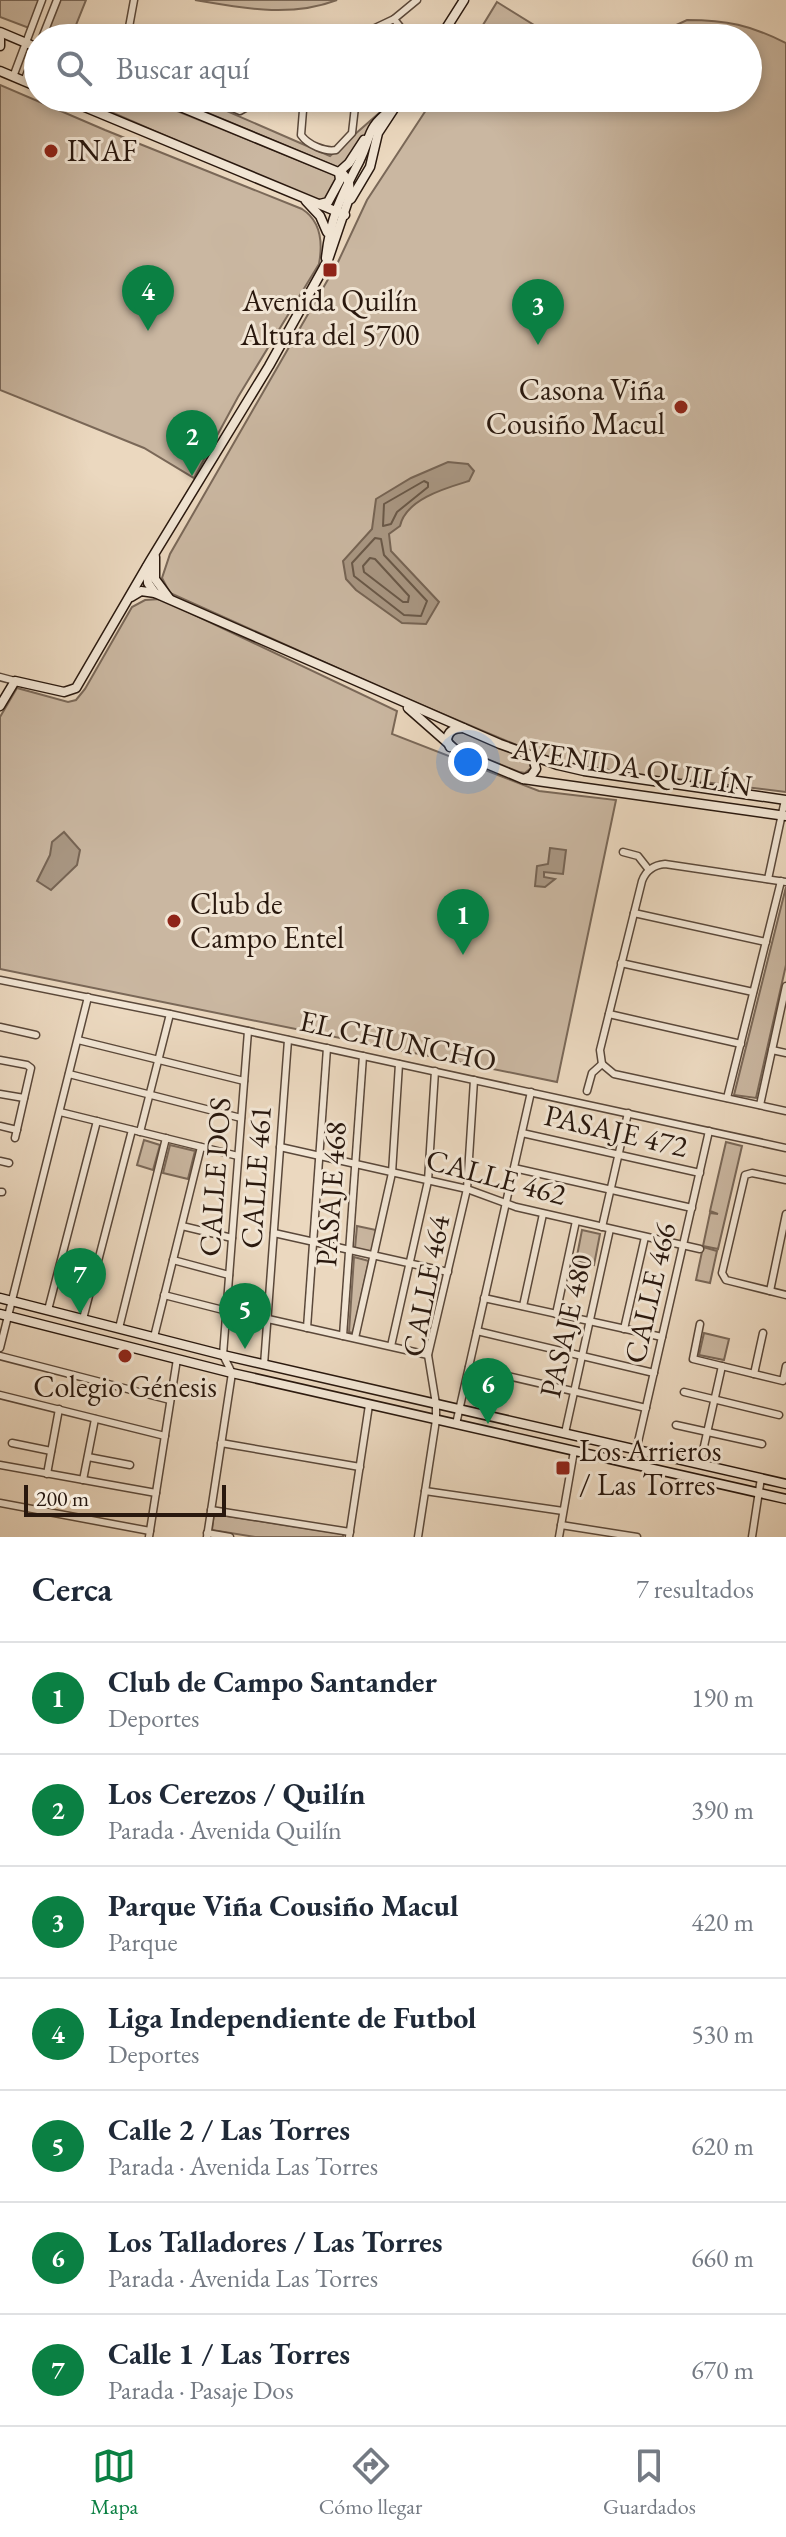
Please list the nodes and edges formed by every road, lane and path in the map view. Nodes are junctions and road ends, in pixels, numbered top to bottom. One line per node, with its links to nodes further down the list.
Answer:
1 (42, 0): 7 (street)
2 (57, 0): 8 (street)
3 (134, 0): 9 (street)
4 (417, 0): 6 (street)
5 (464, 0): 12 (main road)
6 (394, 19): 10 (street); 11 (street)
7 (33, 24)
8 (48, 24)
9 (131, 24)
10 (383, 24)
11 (398, 24)
12 (449, 24)
13 (0, 32): 15 (main road)
14 (0, 39): 16 (main road)
15 (24, 42)
16 (0, 46)
17 (24, 48): 19 (street)
18 (0, 71): 19 (main road)
19 (13, 77): 20 (main road)
20 (24, 81)
21 (97, 112): 30 (main road)
22 (193, 112): 28 (main road)
23 (303, 112): 24 (street)
24 (354, 112)
25 (389, 112): 27 (main road)
26 (390, 112): 31 (main road)
27 (368, 133): 28 (main road); 29 (main road)
28 (339, 172): 29 (main road); 32 (main road)
29 (348, 180): 31 (main road); 33 (main road)
30 (299, 196): 32 (main road); 35 (main road)
31 (348, 203): 34 (main road)
32 (319, 204): 33 (main road)
33 (335, 210): 34 (main road); 35 (main road)
34 (345, 215): 36 (main road)
35 (327, 236): 36 (main road)
36 (325, 264): 37 (main road)
37 (157, 550): 38 (main road); 40 (main road)
38 (147, 566): 39 (main road); 40 (main road)
39 (136, 586): 40 (main road); 41 (main road)
40 (153, 587): 41 (main road); 44 (main road, AVENIDA QUILÍN)
41 (130, 598): 43 (main road)
42 (0, 677): 43 (street)
43 (15, 681): 45 (main road)
44 (396, 700): 46 (main road, AVENIDA QUILÍN); 47 (main road, AVENIDA QUILÍN)
45 (0, 706)
46 (464, 728): 47 (main road); 48 (main road, AVENIDA QUILÍN)
47 (450, 747): 49 (main road, AVENIDA QUILÍN)
48 (533, 757): 49 (main road); 50 (main road, AVENIDA QUILÍN)
49 (523, 779): 51 (main road, AVENIDA QUILÍN)
50 (786, 800): 51 (street)
51 (784, 816): 54 (street)
52 (623, 852): 53 (street)
53 (649, 870): 54 (street); 56 (street)
54 (768, 879): 55 (street)
55 (783, 881): 57 (street)
56 (634, 913): 57 (street); 58 (street)
57 (766, 942): 61 (street)
58 (621, 963): 61 (street); 65 (street)
59 (0, 980): 62 (street, EL CHUNCHO)
60 (786, 986): 63 (street)
61 (753, 992): 71 (street)
62 (88, 997): 64 (street, EL CHUNCHO); 69 (street)
63 (784, 1000): 73 (street)
64 (170, 1014): 67 (street, EL CHUNCHO); 77 (street)
65 (609, 1014): 71 (street); 79 (street)
66 (0, 1027): 68 (street)
67 (248, 1031): 70 (street, EL CHUNCHO); 83 (street, CALLE DOS)
68 (36, 1035)
69 (78, 1040): 77 (street); 81 (street)
70 (288, 1040): 72 (street, EL CHUNCHO); 103 (street, CALLE 461)
71 (741, 1044): 89 (street)
72 (327, 1048): 75 (street, EL CHUNCHO); 107 (street)
73 (772, 1050): 74 (street); 90 (street)
74 (786, 1053)
75 (363, 1056): 78 (street, EL CHUNCHO); 110 (street, PASAJE 468)
76 (0, 1060): 88 (street)
77 (158, 1060): 83 (street); 87 (street)
78 (399, 1064): 80 (street, EL CHUNCHO); 112 (street)
79 (602, 1064): 84 (street); 89 (street)
80 (435, 1071): 82 (street, EL CHUNCHO); 115 (street)
81 (69, 1074): 87 (street); 92 (street)
82 (474, 1080): 85 (street, EL CHUNCHO); 116 (street, CALLE 464)
83 (244, 1081): 94 (street, CALLE DOS)
84 (587, 1091)
85 (531, 1092): 93 (street, EL CHUNCHO); 100 (street)
86 (0, 1094): 88 (street)
87 (150, 1095): 94 (street); 99 (street)
88 (24, 1098): 96 (street)
89 (727, 1098): 90 (street)
90 (760, 1105): 91 (street)
91 (786, 1111)
92 (60, 1112): 95 (street); 143 (street)
93 (628, 1113): 98 (street, EL CHUNCHO); 105 (street)
94 (241, 1118): 106 (street, CALLE DOS)
95 (97, 1121): 97 (street); 145 (street)
96 (0, 1126)
97 (132, 1130): 99 (street); 149 (street)
98 (709, 1131): 104 (street, EL CHUNCHO); 113 (street, CALLE 466)
99 (140, 1132): 101 (street)
100 (522, 1133): 105 (street, PASAJE 472); 111 (street)
101 (166, 1138): 102 (street); 153 (street)
102 (201, 1147): 106 (street); 123 (street)
103 (280, 1147): 107 (street, CALLE 462); 126 (street, CALLE 461)
104 (786, 1148)
105 (619, 1155): 113 (street, PASAJE 472); 117 (street)
106 (238, 1156): 128 (street, CALLE DOS)
107 (320, 1156): 110 (street, CALLE 462); 129 (street)
108 (0, 1161): 109 (street)
109 (9, 1163)
110 (355, 1165): 112 (street, CALLE 462); 132 (street, PASAJE 468)
111 (514, 1168): 117 (street); 118 (street)
112 (392, 1173): 115 (street, CALLE 462); 133 (street)
113 (700, 1173): 119 (street, CALLE 466)
114 (786, 1180): 138 (street)
115 (428, 1181): 116 (street, CALLE 462); 135 (street)
116 (467, 1189): 118 (street, CALLE 462); 136 (street, CALLE 464)
117 (610, 1190): 119 (street); 124 (street)
118 (506, 1203): 120 (street, CALLE 462); 142 (street)
119 (692, 1208): 130 (street, CALLE 466)
120 (543, 1214): 122 (street, CALLE 462); 144 (street)
121 (786, 1214): 138 (street)
122 (576, 1221): 124 (street, CALLE 462); 147 (street)
123 (182, 1226): 128 (street); 134 (street)
124 (602, 1227): 125 (street, CALLE 462)
125 (610, 1229): 127 (street, CALLE 462); 151 (street, PASAJE 480)
126 (274, 1233): 129 (street); 150 (street, CALLE 461)
127 (645, 1237): 130 (street, CALLE 462); 155 (street)
128 (232, 1238): 137 (street, CALLE DOS)
129 (313, 1242): 132 (street); 154 (street)
130 (683, 1245): 131 (street, CALLE 462); 160 (street, CALLE 466)
131 (700, 1249)
132 (349, 1250): 133 (street); 158 (street, PASAJE 468)
133 (374, 1255): 135 (street); 161 (street)
134 (173, 1260): 137 (street); 139 (street)
135 (409, 1264): 136 (street); 162 (street)
136 (448, 1272): 165 (street, CALLE 464)
137 (229, 1275): 146 (street, CALLE DOS)
138 (770, 1291): 140 (street)
139 (164, 1295): 146 (street); 159 (street)
140 (786, 1295)
141 (0, 1298): 143 (main road)
142 (484, 1298): 144 (street); 156 (street)
143 (12, 1301): 145 (main road); 148 (street)
144 (523, 1306): 147 (street)
145 (48, 1310): 149 (main road)
146 (227, 1311): 164 (street, CALLE DOS)
147 (556, 1314): 151 (street)
148 (4, 1315): 163 (street); 168 (main road)
149 (83, 1319): 153 (main road)
150 (268, 1319): 154 (street); 169 (street, CALLE 461)
151 (590, 1321): 155 (street); 167 (street, PASAJE 480)
152 (700, 1324): 170 (street)
153 (119, 1328): 159 (main road)
154 (307, 1328): 158 (street)
155 (624, 1329): 160 (street)
156 (477, 1331): 167 (street); 172 (street)
157 (763, 1333): 175 (street)
158 (343, 1336): 161 (street)
159 (154, 1337): 164 (main road)
160 (662, 1337): 174 (street, CALLE 466)
161 (355, 1338): 162 (street)
162 (391, 1346): 165 (street)
163 (0, 1348)
164 (223, 1355): 169 (main road); 173 (street)
165 (428, 1355): 181 (street, CALLE 464)
166 (0, 1356): 180 (street)
167 (582, 1356): 174 (street); 176 (street, PASAJE 480)
168 (177, 1359): 173 (main road); 180 (street)
169 (264, 1365): 181 (main road)
170 (722, 1366): 175 (street); 179 (street)
171 (786, 1366): 175 (street)
172 (469, 1367): 176 (street); 185 (street)
173 (232, 1373): 182 (main road); 195 (street)
174 (654, 1373): 183 (street, CALLE 466)
175 (754, 1374)
176 (574, 1391): 183 (street); 192 (street, PASAJE 480)
177 (684, 1392): 179 (street)
178 (0, 1395): 184 (street)
179 (715, 1399): 186 (street); 191 (street)
180 (170, 1400): 193 (street)
181 (436, 1404): 185 (main road); 188 (street, CALLE 464)
182 (369, 1405): 188 (main road); 205 (street)
183 (646, 1408): 197 (street, CALLE 466)
184 (59, 1409): 187 (street); 198 (street)
185 (459, 1409): 189 (street); 192 (main road)
186 (779, 1415)
187 (95, 1419): 193 (street); 200 (street)
188 (436, 1420): 189 (main road); 210 (street, CALLE 464)
189 (456, 1424): 199 (main road)
190 (676, 1425): 191 (street)
191 (707, 1431): 196 (street); 202 (street)
192 (565, 1433): 197 (main road)
193 (165, 1436): 212 (street)
194 (12, 1443): 198 (street)
195 (221, 1443): 205 (street); 215 (street)
196 (762, 1444)
197 (636, 1450): 201 (street, CALLE 466); 202 (main road)
198 (51, 1451): 206 (street)
199 (574, 1451): 201 (main road); 216 (street)
200 (88, 1457): 204 (street); 208 (street)
201 (633, 1464): 211 (main road)
202 (700, 1464): 207 (main road)
203 (0, 1465): 206 (street)
204 (130, 1465)
205 (360, 1467): 220 (street)
206 (47, 1474): 208 (street)
207 (761, 1478): 209 (main road); 211 (street)
208 (83, 1480): 212 (street)
209 (786, 1484)
210 (425, 1491): 216 (street); 222 (street, CALLE 464)
211 (759, 1492): 213 (main road); 225 (street)
212 (156, 1493): 218 (street)
213 (786, 1499)
214 (0, 1503): 218 (street)
215 (211, 1510): 219 (street); 220 (street)
216 (563, 1511): 217 (street)
217 (561, 1525): 223 (street); 224 (street)
218 (149, 1534)
219 (207, 1535): 221 (street)
220 (349, 1535)
221 (230, 1537)
222 (418, 1537)
223 (559, 1537)
224 (637, 1537)
225 (752, 1537)

